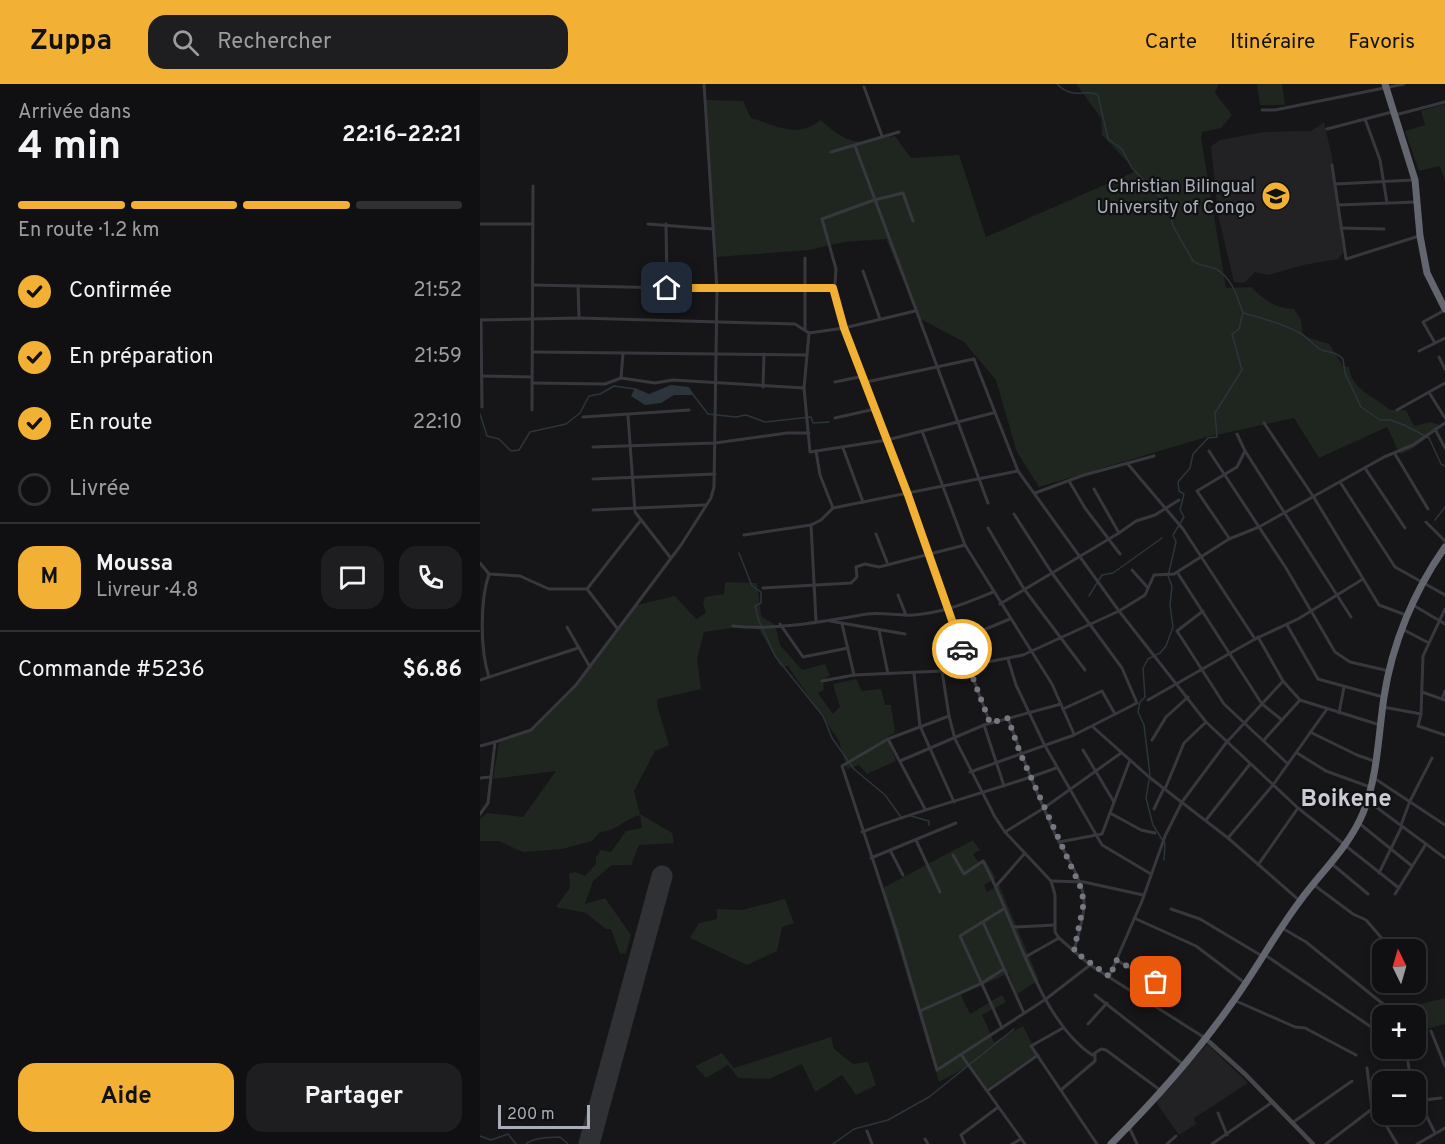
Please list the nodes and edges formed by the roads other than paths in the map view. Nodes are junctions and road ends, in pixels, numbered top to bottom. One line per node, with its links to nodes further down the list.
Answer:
1 (704, 84): 28 (street)
2 (1404, 84): 3 (street)
3 (1385, 86): 6 (street); 7 (highway)
4 (864, 87): 11 (street)
5 (1445, 102): 7 (street)
6 (1262, 110)
7 (1393, 114): 8 (street); 15 (highway)
8 (1365, 119): 9 (street); 16 (street)
9 (1327, 129)
10 (899, 132): 11 (street)
11 (882, 136): 12 (street)
12 (855, 146): 13 (street); 19 (street)
13 (831, 152)
14 (1332, 165): 17 (street)
15 (1415, 180): 16 (street); 20 (highway)
16 (1385, 182): 17 (street); 21 (street)
17 (1335, 184): 22 (street)
18 (533, 186): 25 (street)
19 (874, 200): 23 (street); 37 (street); 41 (street)
20 (1418, 202): 21 (street); 31 (highway)
21 (1387, 203): 22 (street)
22 (1338, 205): 29 (street)
23 (913, 220)
24 (480, 224): 25 (street)
25 (533, 224): 34 (street)
26 (648, 224): 27 (street)
27 (666, 224): 28 (street); 36 (street)
28 (713, 228): 38 (street)
29 (1341, 228): 30 (street); 31 (street)
30 (1384, 229)
31 (1420, 236): 40 (highway)
32 (805, 258): 39 (street)
33 (863, 270): 44 (street)
34 (534, 285): 35 (street); 42 (street)
35 (578, 286): 36 (street); 43 (street)
36 (667, 288): 38 (street)
37 (833, 288): 39 (street); 47 (street)
38 (717, 289): 39 (street); 46 (street)
39 (805, 289): 48 (street)
40 (1445, 310): 50 (street)
41 (915, 311): 44 (street); 58 (street)
42 (534, 318): 43 (street); 45 (street); 52 (street)
43 (579, 318): 46 (street)
44 (880, 319): 47 (street)
45 (480, 320): 60 (street)
46 (717, 322): 48 (street); 54 (street)
47 (844, 328): 48 (street); 61 (street)
48 (807, 332): 56 (street)
49 (1445, 338): 50 (street)
50 (1435, 343): 51 (street)
51 (1419, 351)
52 (533, 352): 53 (street); 62 (street)
53 (623, 353): 54 (street); 63 (street)
54 (716, 354): 55 (street); 68 (street)
55 (764, 354): 56 (street); 69 (street)
56 (807, 355): 70 (street)
57 (1439, 357): 59 (street)
58 (937, 367): 65 (street); 77 (street); 82 (street)
59 (1445, 369)
60 (482, 376): 62 (street); 72 (street)
61 (864, 376): 64 (street); 65 (street)
62 (533, 377): 66 (street)
63 (621, 378): 66 (street); 68 (street)
64 (835, 382)
65 (866, 382): 73 (street)
66 (532, 383): 74 (street)
67 (1445, 383): 71 (street)
68 (715, 385): 69 (street); 90 (street)
69 (763, 387): 70 (street)
70 (804, 388): 87 (street)
71 (1430, 393): 76 (street); 81 (street)
72 (482, 407)
73 (875, 409): 80 (street); 89 (street)
74 (532, 410)
75 (690, 410): 78 (street)
76 (1397, 410)
77 (993, 413): 82 (street); 102 (street)
78 (628, 416): 79 (street); 91 (street)
79 (583, 417)
80 (835, 418)
81 (1445, 418)
82 (958, 422): 86 (street); 107 (street)
83 (1264, 423): 114 (street)
84 (1445, 423): 85 (street)
85 (1435, 429): 94 (street); 98 (street)
86 (922, 432): 89 (street); 110 (street)
87 (809, 433): 90 (street); 95 (street)
88 (1237, 434): 97 (street)
89 (887, 440): 93 (street); 113 (street)
90 (715, 443): 91 (street); 103 (street)
91 (630, 446): 92 (street); 105 (street)
92 (593, 447)
93 (843, 448): 95 (street); 116 (street)
94 (1445, 448)
95 (816, 451): 120 (street)
96 (1209, 451): 104 (street)
97 (1245, 451): 104 (street); 124 (street)
98 (1395, 453): 101 (street); 122 (street)
99 (1154, 456): 100 (street)
100 (1127, 464): 108 (street); 121 (street)
101 (1365, 468): 109 (street); 131 (street)
102 (1018, 471): 107 (street); 112 (street)
103 (714, 474): 105 (street); 118 (street)
104 (1225, 474): 129 (street); 135 (street)
105 (632, 476): 106 (street); 119 (street)
106 (593, 479)
107 (978, 479): 110 (street); 117 (street)
108 (1069, 481): 112 (street); 136 (street)
109 (1340, 482): 114 (street); 152 (street)
110 (944, 487): 113 (street); 138 (street)
111 (1094, 489): 132 (street)
112 (1035, 493): 144 (street)
113 (908, 495): 116 (street); 140 (street)
114 (1313, 496): 124 (street); 151 (street)
115 (1179, 500): 121 (street)
116 (863, 502): 120 (street)
117 (988, 503)
118 (706, 505): 119 (street); 143 (street)
119 (634, 508): 123 (street); 126 (street)
120 (833, 508): 128 (street)
121 (1166, 508): 132 (street); 142 (street)
122 (1428, 509)
123 (593, 510)
124 (1286, 512): 129 (street); 161 (street)
125 (1014, 514): 149 (street)
126 (641, 520): 143 (street); 156 (street)
127 (1426, 522): 137 (street)
128 (811, 525): 134 (street); 153 (street)
129 (1259, 527): 135 (street); 169 (street)
130 (988, 528): 157 (street)
131 (1405, 528)
132 (1119, 533): 136 (street)
133 (876, 534): 145 (street)
134 (744, 535)
135 (1229, 538): 142 (street)
136 (1109, 540): 141 (street); 144 (street)
137 (1445, 541)
138 (965, 545): 140 (street); 159 (street)
139 (1445, 547): 152 (highway)
140 (928, 553): 145 (street); 165 (street)
141 (1120, 554)
142 (1202, 556): 148 (street); 188 (street)
143 (670, 557): 184 (street)
144 (1079, 557): 149 (street); 167 (street)
145 (887, 562): 153 (street)
146 (480, 563): 150 (street)
147 (1132, 570): 155 (street)
148 (1177, 572): 155 (street); 168 (street)
149 (1052, 573): 157 (street); 180 (street)
150 (489, 574): 156 (street); 158 (street)
151 (1363, 579): 161 (street); 171 (street)
152 (1423, 583): 162 (street); 164 (highway)
153 (814, 586): 154 (street); 175 (street)
154 (763, 588)
155 (1148, 588): 167 (street)
156 (587, 589): 184 (street)
157 (1024, 589): 163 (street); 189 (street)
158 (481, 590): 206 (street)
159 (993, 592): 163 (street); 165 (street)
160 (898, 595): 170 (street)
161 (1338, 595): 169 (street); 172 (street)
162 (1445, 595)
163 (1000, 604): 173 (street)
164 (1412, 605): 171 (highway); 174 (street)
165 (946, 609): 170 (street); 190 (street)
166 (1445, 609): 174 (street)
167 (1119, 610): 180 (street); 210 (street)
168 (1203, 611): 195 (street); 200 (street)
169 (1310, 611): 181 (street); 202 (street)
170 (906, 615): 176 (street)
171 (1408, 616): 186 (highway)
172 (1351, 617)
173 (1010, 619): 190 (street); 194 (street)
174 (1438, 620): 179 (street); 191 (street)
175 (816, 621): 176 (street); 177 (street)
176 (828, 621): 178 (street)
177 (780, 624): 182 (street); 193 (street)
178 (842, 624): 185 (street); 193 (street)
179 (1445, 624)
180 (1089, 625): 189 (street); 226 (street)
181 (1287, 625): 188 (street); 211 (street)
182 (733, 626)
183 (567, 627): 192 (street)
184 (617, 628): 198 (street)
185 (879, 630): 187 (street); 205 (street)
186 (1402, 630): 191 (street); 202 (highway)
187 (905, 634)
188 (1256, 638): 195 (street); 209 (street)
189 (1061, 639): 194 (street); 199 (street)
190 (959, 640): 197 (street)
191 (1428, 642): 213 (street)
192 (578, 648): 198 (street); 206 (street)
193 (848, 648): 204 (street)
194 (1031, 651): 196 (street); 219 (street)
195 (1229, 653): 200 (street); 220 (street)
196 (1008, 659): 197 (street); 224 (street)
197 (968, 666): 201 (street); 232 (street)
198 (590, 667): 245 (street)
199 (1085, 670)
200 (1202, 670): 210 (street); 233 (street)
201 (942, 671): 203 (street); 228 (street)
202 (1389, 672): 215 (highway)
203 (914, 674): 205 (street); 236 (street)
204 (854, 675): 205 (street); 208 (street)
205 (888, 675)
206 (489, 677): 207 (street)
207 (480, 680)
208 (822, 681)
209 (1283, 681): 217 (street); 220 (street)
210 (1178, 685): 214 (street); 216 (street)
211 (1344, 687): 215 (street); 225 (street)
212 (1445, 691): 218 (street)
213 (1422, 692): 218 (street); 227 (street)
214 (1188, 697): 231 (street); 243 (street)
215 (1384, 697): 221 (highway)
216 (1148, 700)
217 (1300, 700): 223 (street); 230 (street)
218 (1443, 700)
219 (1061, 704): 222 (street); 224 (street)
220 (1262, 704): 230 (street); 233 (street)
221 (1383, 707): 227 (street); 235 (highway)
222 (1064, 709): 226 (street); 239 (street)
223 (1327, 709): 225 (street); 238 (street)
224 (1029, 712): 229 (street); 247 (street)
225 (1339, 713): 235 (street)
226 (1115, 714): 237 (street)
227 (1421, 714): 240 (street)
228 (949, 716): 236 (street); 242 (street)
229 (1008, 718): 232 (street); 251 (street)
230 (1282, 720): 244 (street)
231 (1206, 722): 246 (street); 271 (street)
232 (990, 723): 234 (street)
233 (1244, 723): 244 (street); 246 (street)
234 (984, 725): 242 (street); 257 (street)
235 (1381, 725): 258 (highway)
236 (920, 726): 241 (street); 249 (street)
237 (1093, 727): 239 (street); 252 (street)
238 (1310, 732): 253 (street); 258 (street)
239 (1074, 735): 247 (street)
240 (1445, 735)
241 (888, 739): 256 (street); 290 (street)
242 (955, 739): 249 (street); 262 (street)
243 (1152, 740)
244 (1264, 740): 260 (street)
245 (495, 742): 248 (street); 264 (street)
246 (1226, 743): 259 (street); 278 (street)
247 (1044, 744): 251 (street); 261 (street)
248 (480, 746)
249 (929, 750): 256 (street); 276 (street)
250 (1083, 750): 263 (street)
251 (1020, 753): 257 (street); 265 (street)
252 (1121, 753): 255 (street); 263 (street)
253 (1296, 753): 260 (street); 270 (street)
254 (1432, 758): 275 (street)
255 (1131, 760): 271 (street); 277 (street)
256 (900, 761): 281 (street)
257 (997, 762): 262 (street); 269 (street)
258 (1377, 762): 266 (highway)
259 (1250, 764): 268 (street); 285 (street)
260 (1288, 764): 268 (street)
261 (1056, 768): 265 (street); 272 (street)
262 (970, 772): 273 (street)
263 (1095, 773): 272 (street); 277 (street)
264 (490, 777): 267 (street); 284 (street)
265 (1031, 777): 269 (street); 279 (street)
266 (1374, 777): 270 (highway); 275 (street)
267 (480, 778)
268 (1273, 785): 280 (street); 294 (street)
269 (1004, 786): 273 (street)
270 (1371, 787): 274 (highway)
271 (1165, 789): 278 (street); 282 (street)
272 (1069, 791): 279 (street); 293 (street)
273 (983, 794): 276 (street); 291 (street)
274 (1367, 800): 287 (highway); 288 (street)
275 (1410, 801): 288 (street); 289 (street)
276 (954, 802): 281 (street)
277 (1114, 802): 283 (street)
278 (1182, 802): 285 (street); 309 (street)
279 (1044, 808): 291 (street); 296 (street)
280 (1298, 808): 298 (street); 306 (street)
281 (925, 809): 290 (street)
282 (1154, 809)
283 (1110, 813): 292 (street); 293 (street)
284 (480, 814)
285 (1206, 820): 294 (street)
286 (956, 823): 295 (street)
287 (1358, 823): 298 (highway); 300 (street)
288 (1402, 825): 297 (street); 300 (street)
289 (1445, 825)
290 (862, 832): 303 (street)
291 (1005, 832): 301 (street)
292 (1155, 833)
293 (1095, 835): 296 (street); 309 (street)
294 (1228, 838): 306 (street)
295 (916, 840): 299 (street); 316 (street)
296 (1059, 842): 311 (street)
297 (1426, 844): 304 (street); 307 (street)
298 (1346, 845): 305 (highway); 308 (street)
299 (890, 850): 303 (street); 310 (street)
300 (1392, 850): 307 (street); 308 (street)
301 (1025, 853): 312 (street); 314 (street)
302 (953, 855): 314 (street)
303 (871, 858): 345 (street)
304 (1445, 858)
305 (1330, 863): 313 (highway); 317 (street)
306 (1258, 865): 320 (street)
307 (1412, 866): 315 (street)
308 (1379, 873): 315 (street)
309 (1151, 874): 319 (street)
310 (903, 875)
311 (1076, 880): 312 (street); 319 (street); 330 (street)
312 (1051, 881): 325 (street)
313 (1313, 884): 320 (highway); 329 (street)
314 (996, 885): 321 (street)
315 (1399, 888): 318 (street)
316 (940, 892)
317 (1368, 894)
318 (1395, 894)
319 (1143, 895): 323 (street)
320 (1300, 901): 327 (highway)
321 (1006, 908): 324 (street); 326 (street)
322 (1171, 909): 331 (street)
323 (1134, 918): 333 (street); 338 (street)
324 (983, 922): 335 (street); 337 (street)
325 (1054, 925): 326 (street); 328 (street)
326 (1014, 927): 332 (street)
327 (1281, 927): 331 (highway); 344 (street)
328 (1059, 938): 330 (street); 332 (street)
329 (1382, 939)
330 (1074, 951): 334 (street)
331 (1263, 955): 338 (highway); 350 (street)
332 (1027, 956): 340 (street)
333 (1116, 960): 336 (street); 341 (street)
334 (1090, 964): 336 (street); 340 (street)
335 (1004, 969): 337 (street); 346 (street)
336 (1110, 977): 341 (street)
337 (982, 983): 345 (street); 348 (street)
338 (1245, 983): 342 (highway)
339 (1095, 994): 343 (street)
340 (1046, 999): 346 (street); 349 (street)
341 (1144, 1001): 352 (street)
342 (1234, 1001): 352 (highway); 355 (street)
343 (1107, 1004): 347 (street); 357 (street)
344 (1384, 1005)
345 (920, 1011): 356 (street)
346 (1024, 1014): 348 (street)
347 (1088, 1024)
348 (1002, 1028): 356 (street)
349 (1063, 1028): 353 (street); 354 (street)
350 (1372, 1028)
351 (1431, 1031): 358 (street)
352 (1206, 1039): 357 (highway); 367 (street)
353 (1038, 1055): 361 (street); 362 (street)
354 (1095, 1055): 361 (street); 363 (street)
355 (1356, 1055)
356 (962, 1056): 362 (street)
357 (1185, 1066): 363 (highway)
358 (1445, 1066)
359 (1367, 1068): 364 (street)
360 (1352, 1081): 372 (street)
361 (1061, 1090): 388 (street)
362 (987, 1091): 368 (street)
363 (1162, 1092): 374 (highway)
364 (1372, 1097)
365 (1441, 1098): 366 (street)
366 (1426, 1100)
367 (1271, 1103): 372 (street); 378 (street)
368 (998, 1107): 381 (street); 385 (street)
369 (1372, 1110): 395 (street)
370 (1218, 1113): 378 (street)
371 (1426, 1117): 377 (street)
372 (1292, 1122): 394 (street)
373 (1385, 1125): 396 (street)
374 (1129, 1126): 389 (highway); 390 (street)
375 (1445, 1128): 377 (street)
376 (867, 1131): 383 (street)
377 (1435, 1133): 397 (street)
378 (1227, 1135): 382 (street)
379 (1176, 1136): 391 (street)
380 (925, 1139): 384 (street)
381 (1022, 1139): 386 (street); 387 (street)
382 (1219, 1139): 392 (street); 393 (street)
383 (872, 1144)
384 (928, 1144)
385 (965, 1144)
386 (1012, 1144)
387 (1025, 1144)
388 (1097, 1144)
389 (1111, 1144)
390 (1137, 1144)
391 (1167, 1144)
392 (1212, 1144)
393 (1222, 1144)
394 (1313, 1144)
395 (1326, 1144)
396 (1397, 1144)
397 (1416, 1144)

